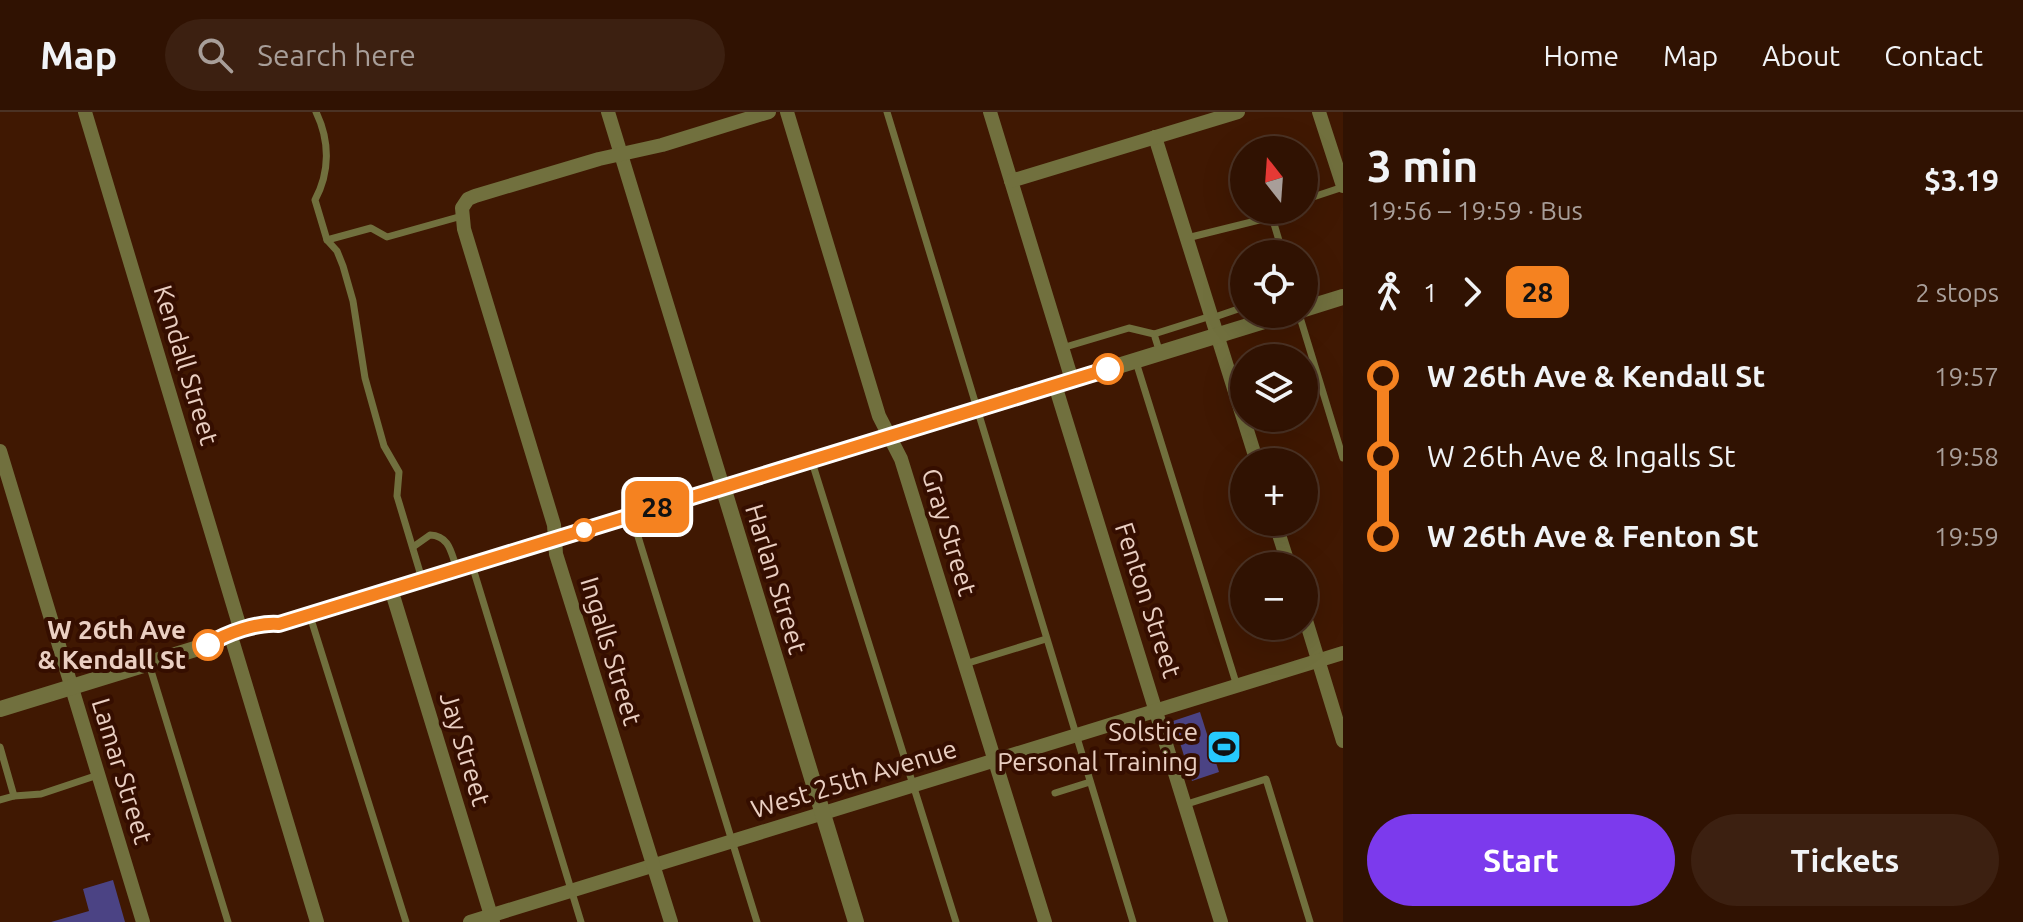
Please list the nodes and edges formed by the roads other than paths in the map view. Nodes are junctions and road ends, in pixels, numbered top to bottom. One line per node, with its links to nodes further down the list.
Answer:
1 (85, 112): 46 (street, Kendall Street)
2 (316, 112): 18 (lane)
3 (608, 112): 11 (street, Harlan Street)
4 (769, 112): 11 (street)
5 (787, 112): 33 (street, Gray Street)
6 (887, 112): 32 (lane)
7 (990, 112): 12 (street)
8 (1238, 112): 10 (street)
9 (1319, 112): 13 (street)
10 (1155, 137): 12 (street); 17 (street)
11 (621, 155): 15 (street); 38 (street, Harlan Street)
12 (1011, 181): 27 (street)
13 (1343, 185): 14 (lane)
14 (1318, 195)
15 (462, 212): 18 (lane); 40 (street, Ingalls Street)
16 (1244, 224): 17 (lane)
17 (1187, 238): 22 (street)
18 (327, 240): 41 (lane)
19 (1343, 297): 20 (street)
20 (1318, 305)
21 (1230, 311): 22 (lane)
22 (1212, 317): 25 (lane); 26 (street)
23 (1240, 328): 26 (street)
24 (1303, 328): 36 (lane)
25 (1154, 334): 27 (lane); 28 (lane)
26 (1217, 335): 28 (street); 34 (street)
27 (1062, 348): 30 (street)
28 (1160, 353): 29 (street)
29 (1136, 360): 30 (street); 53 (lane)
30 (1072, 380): 31 (street)
31 (1055, 385): 32 (street); 56 (street, Fenton Street)
32 (977, 409): 33 (street); 47 (lane)
33 (889, 436): 37 (street); 52 (street, Gray Street)
34 (1253, 448)
35 (0, 451): 54 (street, Lamar Street)
36 (1343, 458)
37 (812, 460): 38 (street); 61 (lane)
38 (723, 487): 39 (street); 70 (street, Harlan Street)
39 (631, 515): 40 (street); 71 (lane)
40 (554, 539): 42 (street); 72 (street, Ingalls Street)
41 (413, 547): 42 (lane); 43 (lane)
42 (464, 567): 43 (street); 73 (lane)
43 (422, 580): 44 (street)
44 (391, 589): 45 (street); 74 (street, Jay Street)
45 (309, 614): 46 (street); 78 (lane)
46 (237, 637): 51 (street); 77 (street, Kendall Street)
47 (1046, 639): 52 (lane); 57 (lane)
48 (1312, 640): 50 (street)
49 (1343, 653): 50 (street, West 25th Avenue)
50 (1319, 661): 53 (street, West 25th Avenue); 58 (street)
51 (149, 664): 54 (street); 76 (lane)
52 (965, 664): 62 (street, Gray Street)
53 (1237, 686): 56 (street, West 25th Avenue)
54 (72, 687): 55 (street); 63 (street, Lamar Street)
55 (0, 709)
56 (1157, 709): 57 (street, West 25th Avenue); 69 (street, Fenton Street)
57 (1076, 735): 62 (street, West 25th Avenue); 64 (lane)
58 (1343, 741)
59 (0, 747): 67 (lane)
60 (933, 753): 61 (lane)
61 (907, 761): 65 (lane)
62 (995, 761): 65 (street, West 25th Avenue); 85 (street, Gray Street)
63 (98, 775): 67 (lane); 75 (street, Lamar Street)
64 (1090, 782): 66 (lane); 86 (lane)
65 (914, 786): 70 (street, West 25th Avenue); 84 (lane)
66 (1055, 793)
67 (14, 796): 68 (lane)
68 (0, 800)
69 (1187, 804): 87 (street, Fenton Street); 88 (lane)
70 (822, 814): 71 (street, West 25th Avenue); 83 (street, Harlan Street)
71 (732, 841): 72 (street, West 25th Avenue); 82 (lane)
72 (653, 865): 73 (street, West 25th Avenue); 81 (street, Ingalls Street)
73 (572, 890): 74 (street, West 25th Avenue); 80 (lane)
74 (492, 919): 79 (street, West 25th Avenue)
75 (143, 922)
76 (228, 922)
77 (317, 922)
78 (406, 922)
79 (470, 922)
80 (581, 922)
81 (671, 922)
82 (757, 922)
83 (856, 922)
84 (956, 922)
85 (1045, 922)
86 (1133, 922)
87 (1221, 922)
88 (1310, 922)

